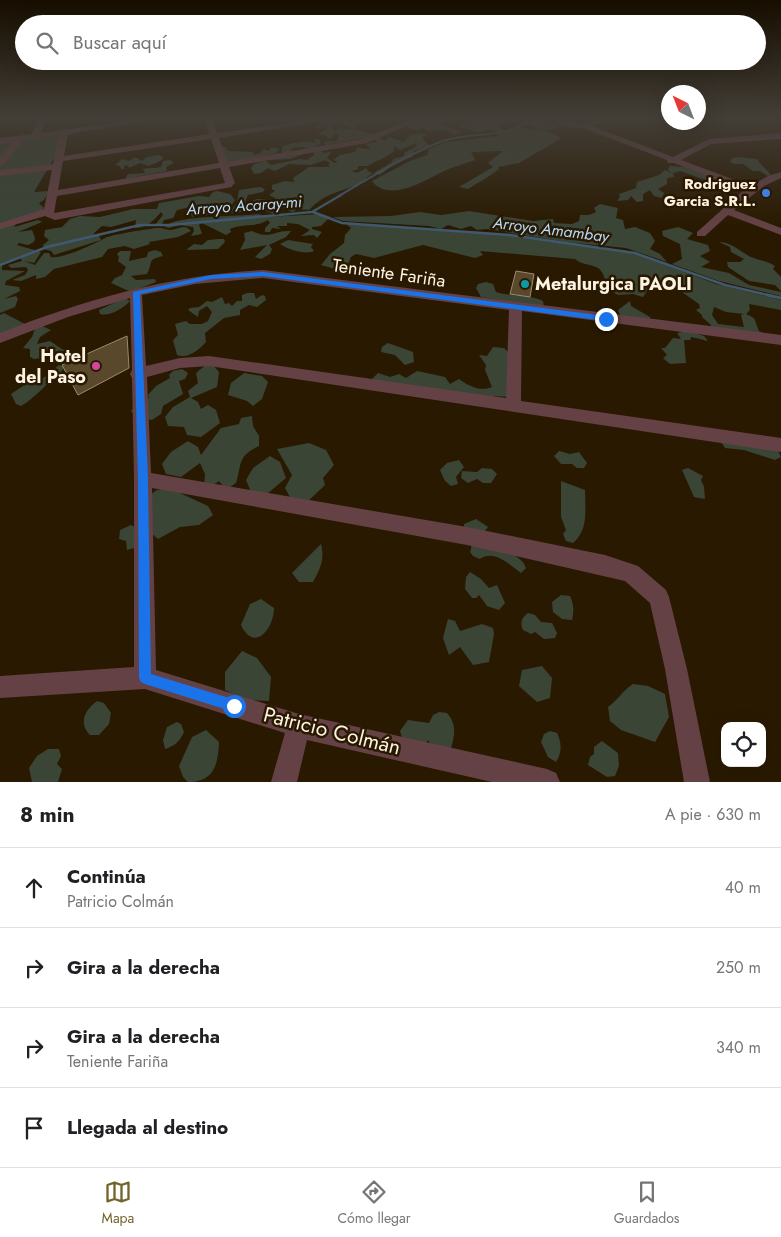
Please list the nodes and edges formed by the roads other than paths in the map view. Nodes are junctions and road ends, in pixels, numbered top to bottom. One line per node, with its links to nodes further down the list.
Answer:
1 (60, 153): 8 (street)
2 (110, 153): 8 (street)
3 (219, 153): 9 (street)
4 (290, 153): 9 (street)
5 (653, 153): 7 (street)
6 (686, 153): 7 (street)
7 (671, 161): 12 (street)
8 (59, 162): 10 (street); 13 (street)
9 (222, 165): 13 (street); 14 (street)
10 (0, 173)
11 (781, 175): 12 (street)
12 (752, 190): 15 (street)
13 (53, 194): 14 (street)
14 (49, 211): 16 (street)
15 (728, 211): 17 (street); 18 (street)
16 (0, 226)
17 (781, 232)
18 (701, 234)
19 (136, 292): 20 (street, Teniente Fariña); 21 (street, Teniente Fariña); 23 (street)
20 (516, 307): 22 (street, Teniente Fariña); 24 (street)
21 (0, 338)
22 (781, 340)
23 (138, 374): 24 (street); 26 (street)
24 (513, 405): 25 (street)
25 (781, 445)
26 (143, 479): 27 (street); 32 (street)
27 (145, 678): 28 (street, Patricio Colmán); 29 (street, Patricio Colmán)
28 (0, 687)
29 (298, 726): 30 (street); 31 (street, Patricio Colmán)
30 (284, 782)
31 (547, 782)
32 (697, 782)

